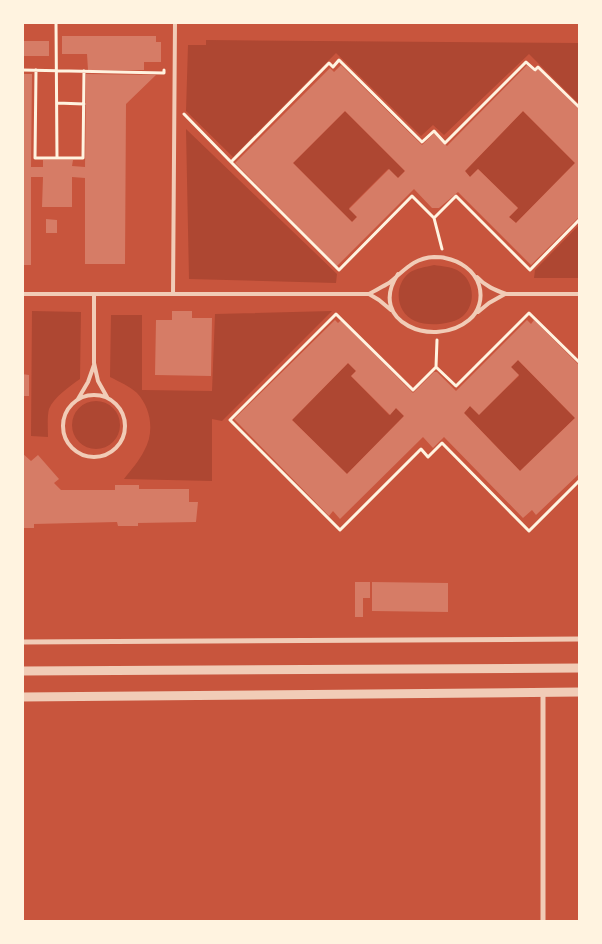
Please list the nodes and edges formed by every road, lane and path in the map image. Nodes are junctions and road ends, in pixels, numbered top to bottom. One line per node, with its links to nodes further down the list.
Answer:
1 (56, 22): 6 (path)
2 (175, 22): 10 (lane)
3 (164, 64): 7 (path)
4 (22, 70): 5 (path)
5 (36, 70): 6 (path); 12 (path)
6 (56, 71): 7 (path); 8 (path)
7 (84, 71): 9 (path)
8 (57, 103): 9 (path); 12 (path)
9 (84, 104): 12 (path)
10 (174, 105): 13 (path); 21 (lane)
11 (580, 108): 13 (path)
12 (57, 158)
13 (230, 162): 14 (path)
14 (434, 218): 15 (path); 16 (path)
15 (580, 219)
16 (444, 257): 17 (lane); 18 (lane)
17 (473, 273): 23 (lane); 25 (lane)
18 (398, 274): 22 (lane); 26 (lane)
19 (22, 294): 20 (lane)
20 (94, 294): 21 (lane); 28 (lane)
21 (172, 294): 22 (lane)
22 (369, 294): 26 (lane)
23 (506, 294): 24 (lane); 25 (lane)
24 (580, 294)
25 (475, 315): 27 (lane)
26 (396, 316): 27 (lane)
27 (437, 333): 30 (path)
28 (94, 363): 31 (lane); 32 (lane)
29 (580, 363): 30 (path)
30 (436, 366): 33 (path)
31 (107, 398): 32 (lane); 32 (lane)
32 (78, 399)
33 (580, 480)
34 (580, 639): 35 (street)
35 (22, 642)
36 (580, 668): 37 (street)
37 (22, 671)
38 (543, 692): 39 (street); 40 (street); 41 (street)
39 (580, 692)
40 (22, 697)
41 (543, 922)

